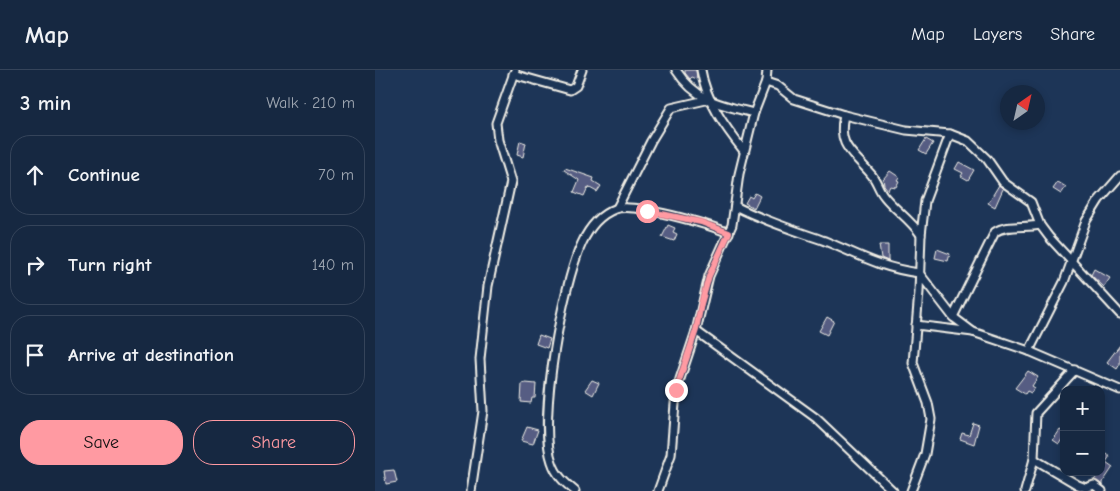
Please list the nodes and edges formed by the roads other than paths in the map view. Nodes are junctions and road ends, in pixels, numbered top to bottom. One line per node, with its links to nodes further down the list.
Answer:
1 (582, 70): 5 (street)
2 (676, 70): 7 (street)
3 (701, 70): 7 (street)
4 (767, 70): 6 (street)
5 (514, 72): 30 (street)
6 (766, 82): 8 (street); 9 (street)
7 (709, 101): 8 (street); 11 (street); 14 (street)
8 (754, 112): 11 (street)
9 (844, 115): 10 (street); 17 (street)
10 (950, 134): 15 (street); 17 (street)
11 (744, 151): 13 (street)
12 (1120, 176): 18 (street)
13 (735, 206): 16 (street); 19 (street)
14 (617, 208): 16 (street); 31 (street)
15 (1040, 225): 18 (street); 21 (street)
16 (729, 233): 23 (street)
17 (921, 235): 19 (street)
18 (1070, 260): 20 (street); 25 (street)
19 (919, 273): 21 (street); 22 (street)
20 (1120, 314)
21 (953, 317): 24 (street)
22 (916, 325): 24 (street); 34 (street)
23 (696, 330): 32 (street); 33 (street)
24 (973, 332): 25 (street)
25 (1029, 351): 26 (street)
26 (1075, 370): 27 (street); 28 (street)
27 (1120, 390)
28 (1034, 459): 29 (street); 35 (street)
29 (1085, 489): 36 (street)
30 (471, 491)
31 (575, 491)
32 (658, 491)
33 (892, 491)
34 (911, 491)
35 (1025, 491)
36 (1102, 491)

